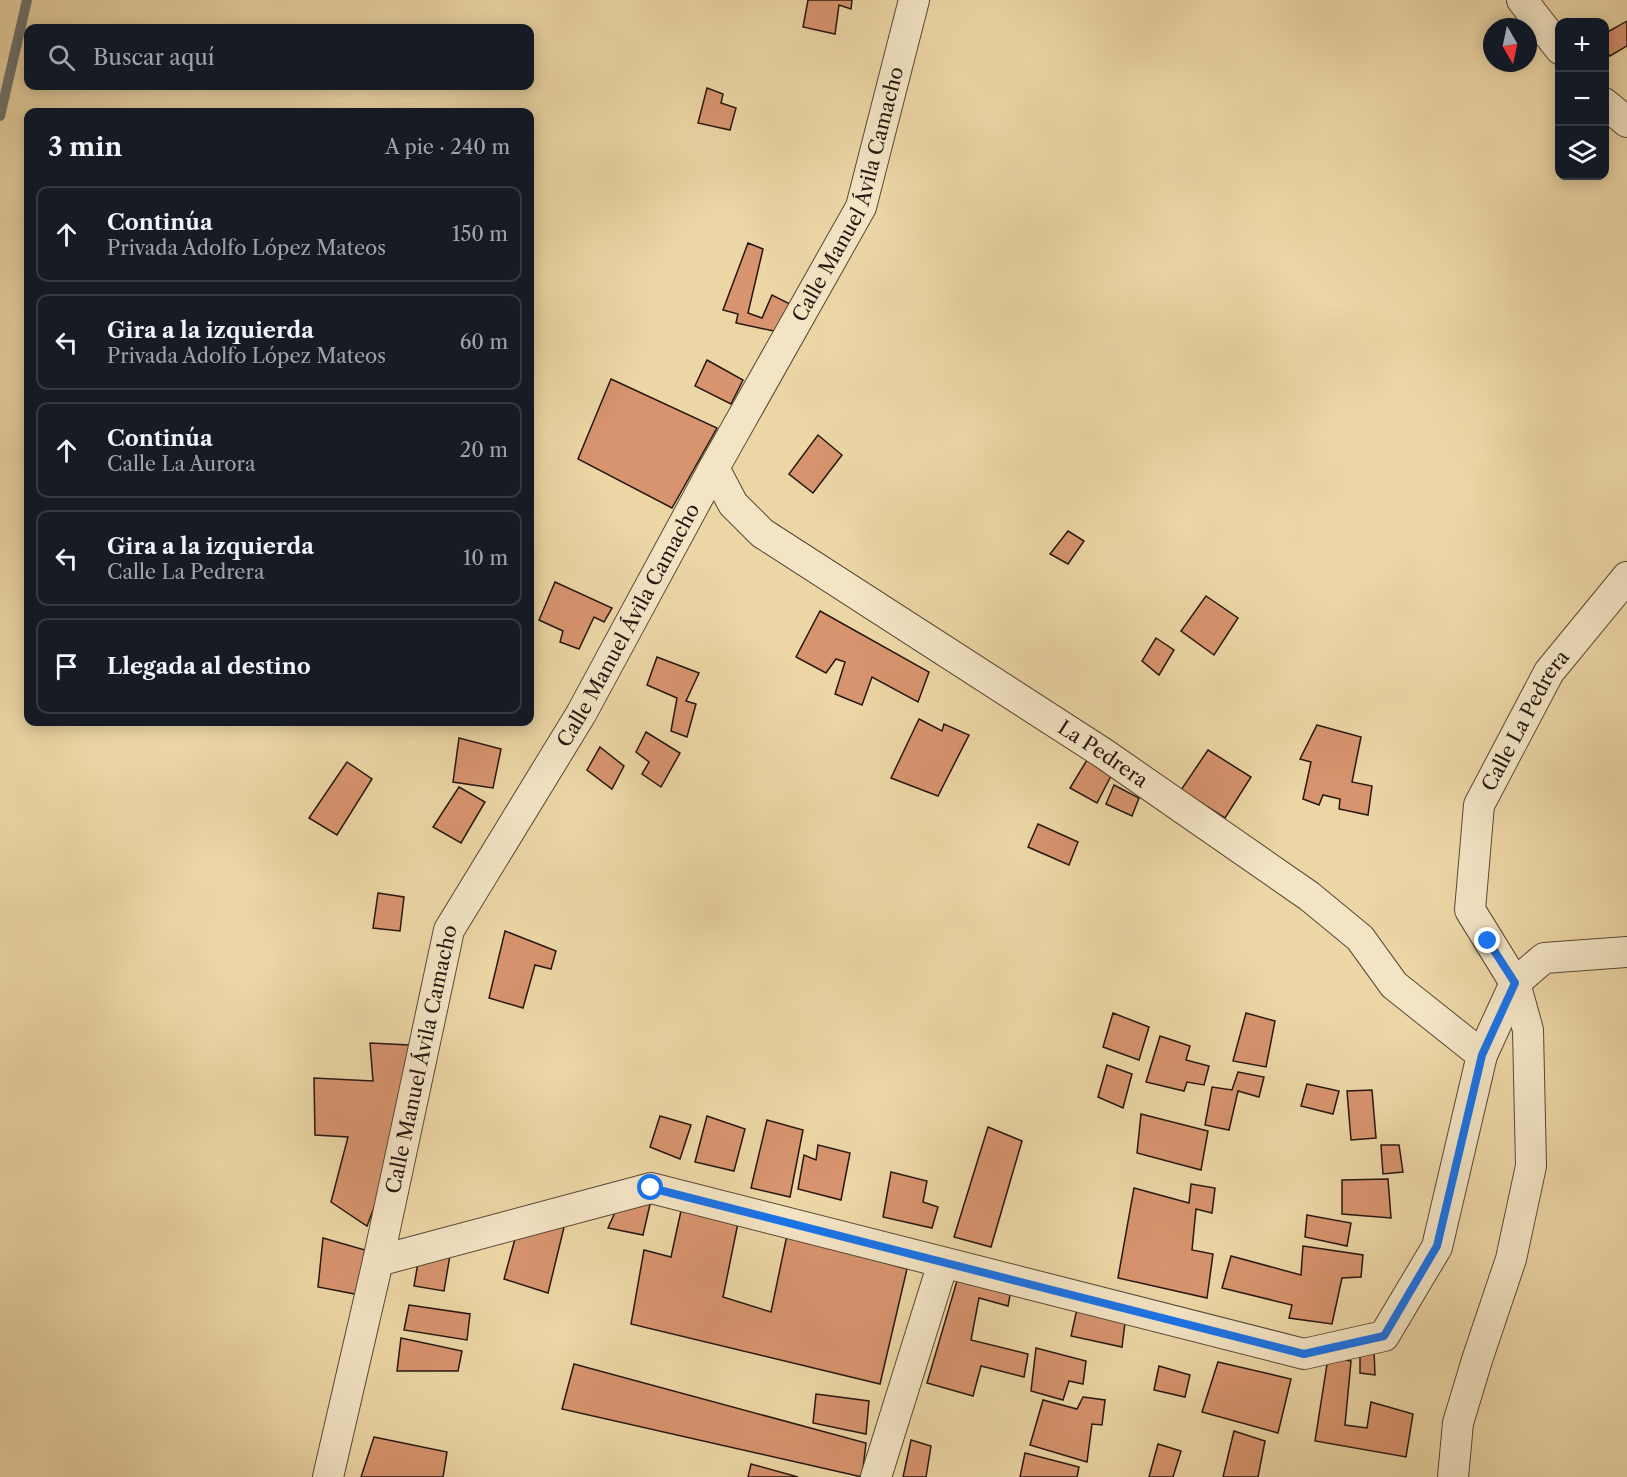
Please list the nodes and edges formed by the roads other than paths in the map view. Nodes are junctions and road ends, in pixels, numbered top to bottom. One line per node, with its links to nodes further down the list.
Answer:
1 (914, 0): 6 (street, Calle Manuel Ávila Camacho)
2 (1522, 0): 3 (street)
3 (1555, 43)
4 (1609, 106): 5 (street)
5 (1627, 122)
6 (714, 468): 10 (street, La Pedrera); 11 (street, Calle Manuel Ávila Camacho)
7 (1627, 576): 9 (street, Calle La Pedrera)
8 (1627, 952): 9 (street)
9 (1515, 983): 10 (street); 15 (street, Calle La Pedrera)
10 (1482, 1055): 12 (street)
11 (378, 1261): 12 (street); 13 (street, Calle Manuel Ávila Camacho)
12 (943, 1263): 14 (street)
13 (328, 1477)
14 (876, 1477)
15 (1453, 1477)

